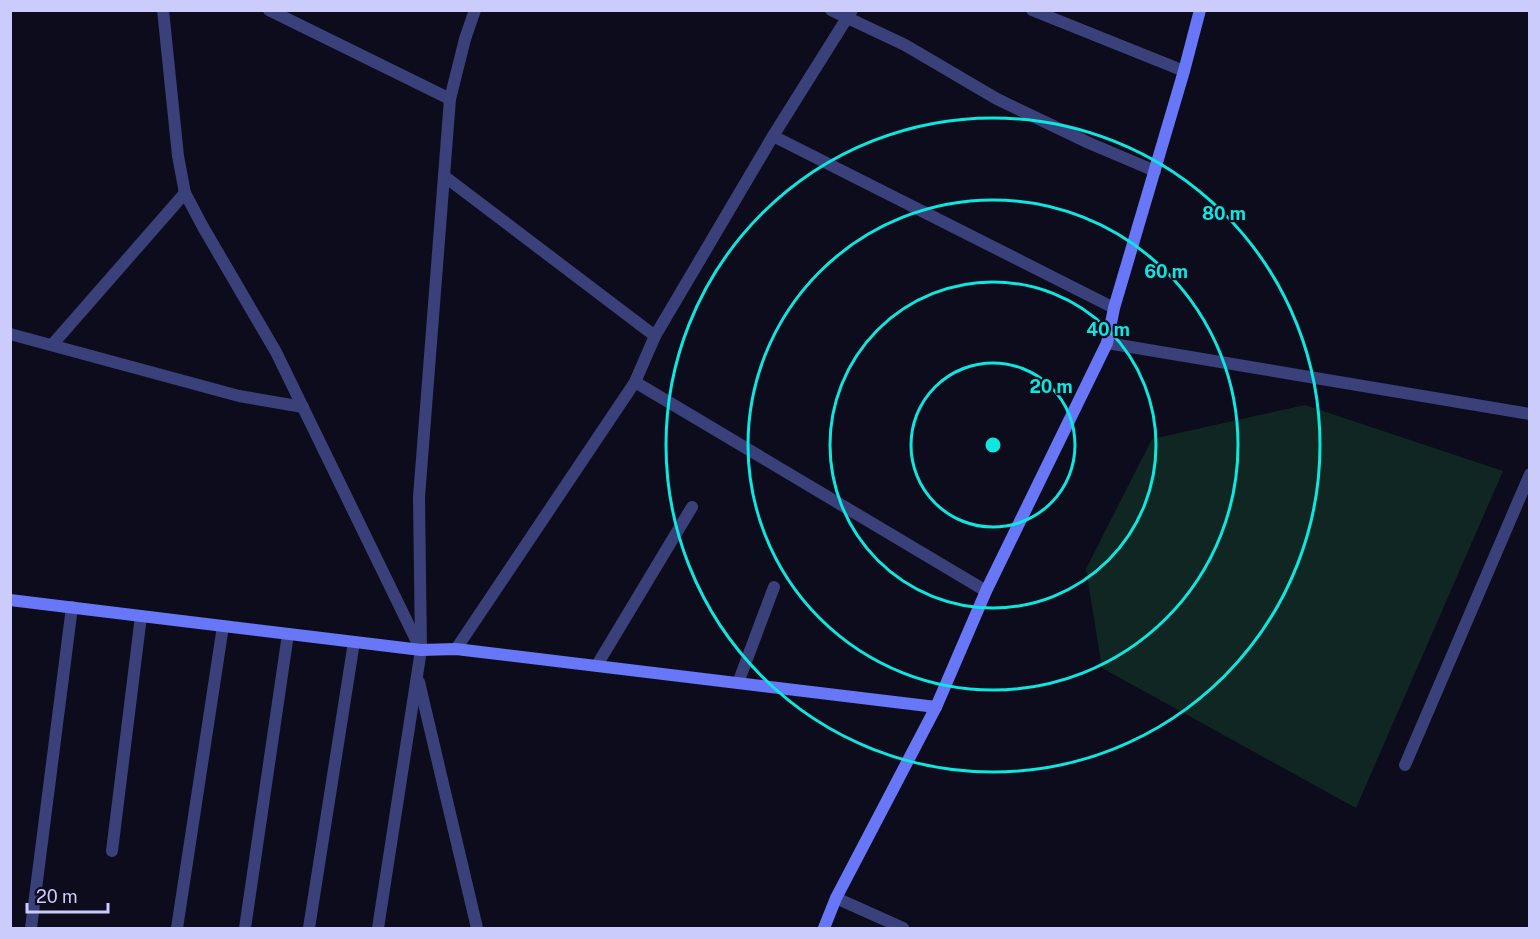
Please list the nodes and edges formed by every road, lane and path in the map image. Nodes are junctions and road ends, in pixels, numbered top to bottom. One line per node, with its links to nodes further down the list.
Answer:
1 (162, 10): 13 (street)
2 (268, 10): 9 (street)
3 (475, 10): 9 (street)
4 (831, 10): 7 (street)
5 (1032, 10): 8 (street)
6 (1200, 10): 8 (street)
7 (849, 15): 10 (street); 11 (street)
8 (1184, 71): 11 (street)
9 (450, 99): 12 (street)
10 (773, 135): 14 (street); 16 (street)
11 (1155, 171): 14 (street)
12 (444, 176): 16 (street); 33 (street)
13 (185, 193): 18 (street); 20 (street)
14 (1114, 308): 17 (street)
15 (10, 334): 18 (street)
16 (655, 336): 19 (street)
17 (1107, 343): 21 (street); 25 (street)
18 (51, 345): 20 (street)
19 (635, 382): 25 (street); 32 (street)
20 (303, 407): 33 (street)
21 (1530, 414)
22 (1530, 474): 38 (street)
23 (692, 507): 34 (street)
24 (774, 587): 36 (street)
25 (986, 591): 37 (street)
26 (10, 600): 27 (street)
27 (72, 608): 28 (street); 41 (street)
28 (141, 616): 29 (street); 39 (street)
29 (223, 626): 30 (street); 42 (street)
30 (288, 634): 31 (street); 43 (street)
31 (354, 642): 33 (street); 44 (street)
32 (456, 649): 33 (street); 34 (street)
33 (421, 650): 35 (street)
34 (597, 665): 36 (street)
35 (417, 675): 45 (street); 46 (street)
36 (738, 683): 37 (street)
37 (936, 707): 40 (street)
38 (1405, 765)
39 (112, 851)
40 (836, 898): 47 (street); 48 (street)
41 (31, 928)
42 (177, 928)
43 (244, 928)
44 (309, 928)
45 (378, 928)
46 (477, 928)
47 (824, 928)
48 (903, 928)

